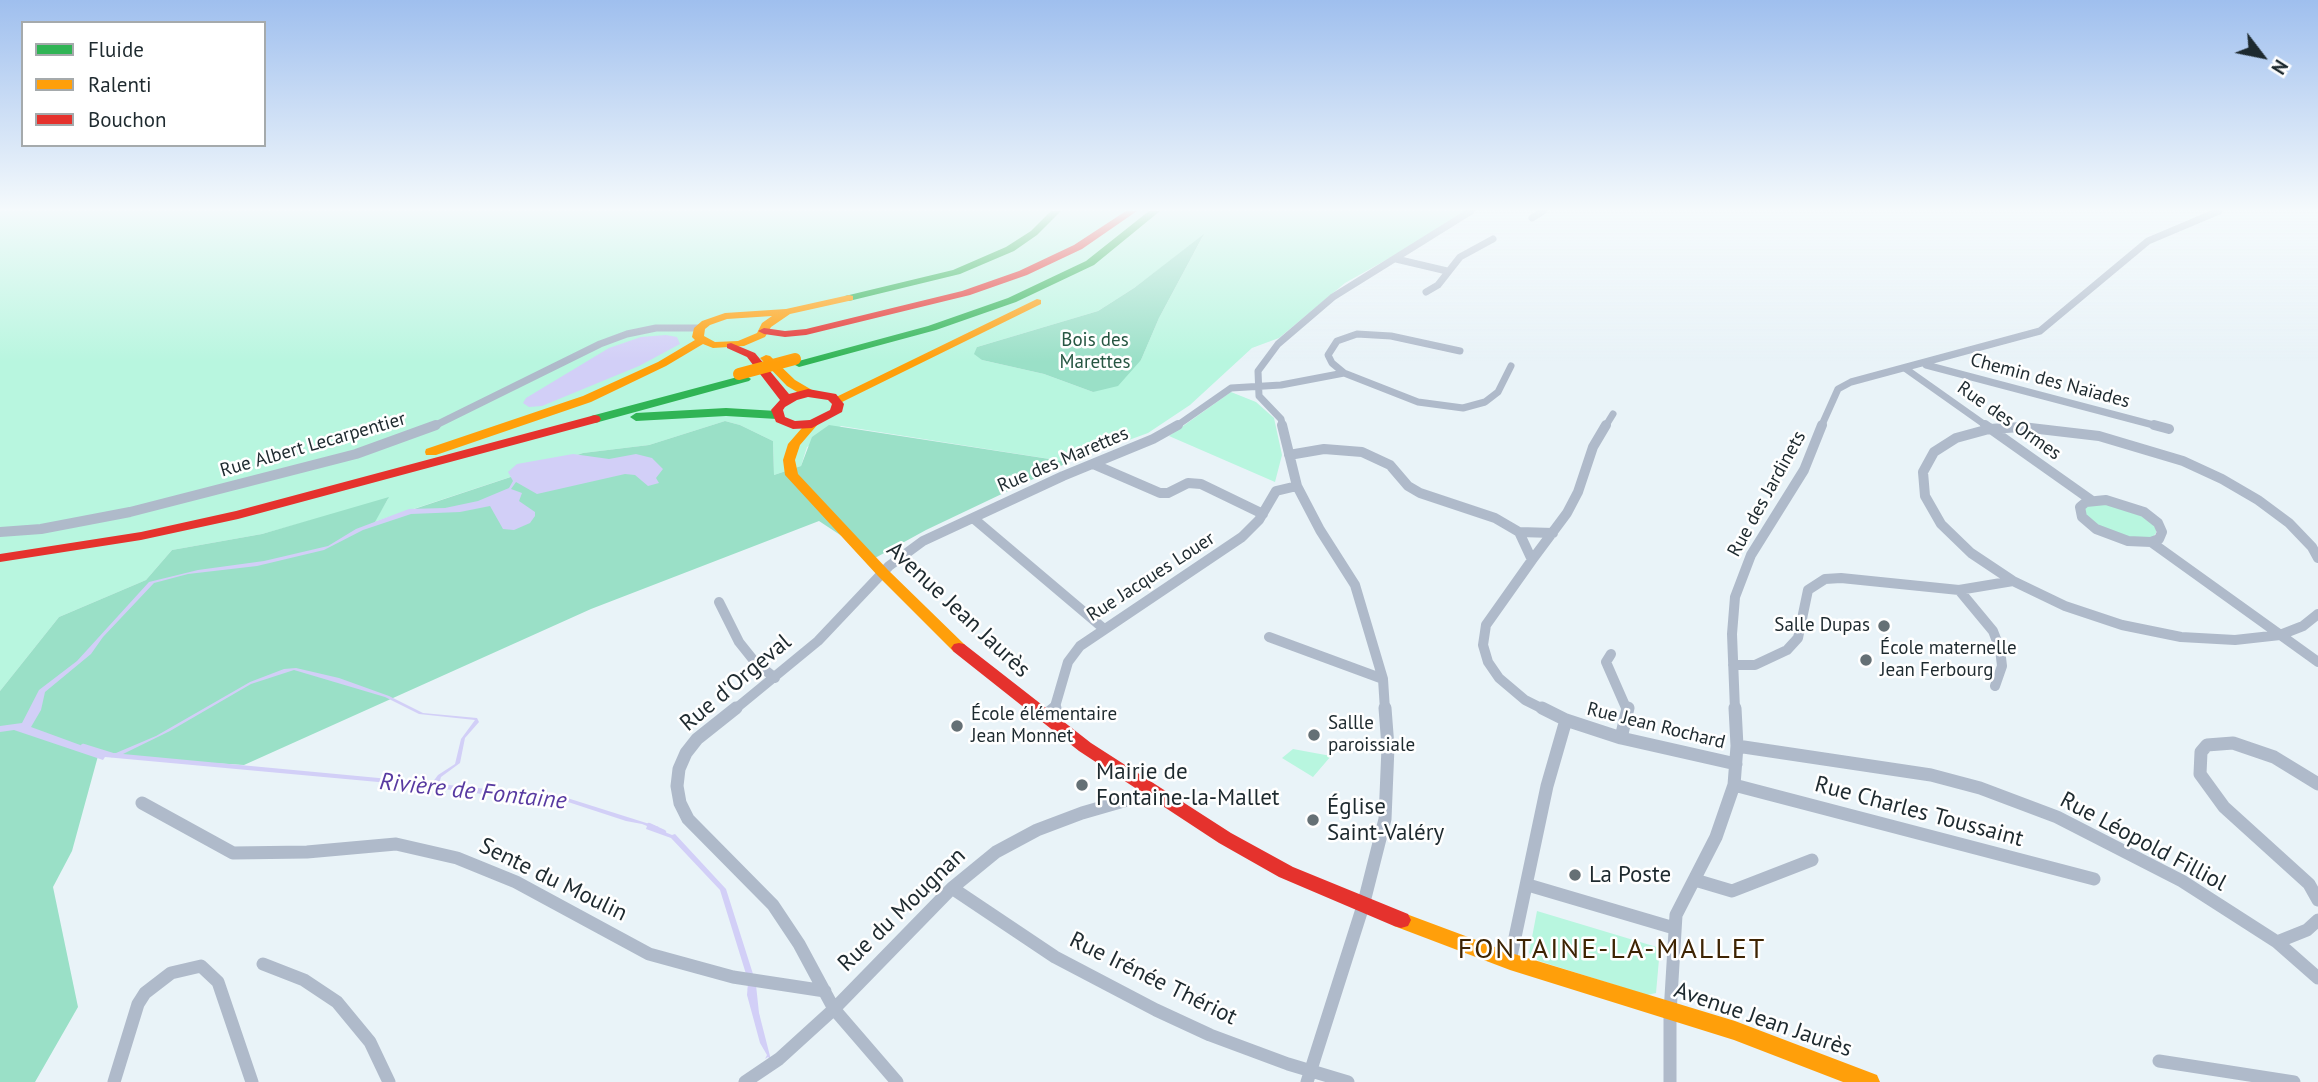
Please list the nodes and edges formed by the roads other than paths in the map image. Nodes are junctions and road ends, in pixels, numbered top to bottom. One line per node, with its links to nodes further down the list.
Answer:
1 (981, 261): 12 (main road)
2 (1048, 261): 12 (main road)
3 (1076, 261): 16 (main road)
4 (1092, 261): 16 (main road)
5 (1103, 261): 25 (main road)
6 (1392, 261): 22 (street)
7 (1407, 261): 10 (street)
8 (1456, 261): 10 (street)
9 (2124, 261): 17 (street, Rue des Jardinets)
10 (1447, 271): 11 (street)
11 (1426, 292)
12 (760, 328): 13 (main road); 14 (main road); 23 (main road)
13 (701, 334): 14 (main road); 35 (main road); 40 (street, Rue Albert Lecarpentier)
14 (731, 346): 24 (main road)
15 (1460, 351): 20 (street)
16 (797, 362): 21 (main road, bridge)
17 (1923, 365): 19 (street, Rue des Jardinets); 30 (street, Chemin des Naïades)
18 (1511, 366): 20 (street)
19 (1906, 369): 29 (street, Rue des Ormes); 58 (street, Rue des Jardinets)
20 (1344, 373): 22 (street, Rue des Marettes)
21 (742, 376): 34 (main road); 35 (main road)
22 (1259, 385): 32 (street); 33 (street, Rue des Marettes)
23 (808, 393): 24 (main road); 25 (main road)
24 (787, 400): 27 (main road)
25 (836, 400): 28 (main road)
26 (1613, 414): 42 (street, Rue Jean Rochard)
27 (781, 419): 28 (main road); 31 (main road, Avenue Jean Jaurès); 34 (main road)
28 (812, 424): 31 (main road)
29 (1989, 429): 37 (street, Rue des Ormes); 46 (street); 49 (street)
30 (2169, 429)
31 (794, 444): 48 (main road, Avenue Jean Jaurès)
32 (1289, 455): 36 (street); 41 (street)
33 (1093, 464): 38 (street); 39 (street, Rue des Marettes)
34 (390, 474): 45 (main road)
35 (356, 476): 44 (main road)
36 (1297, 485): 38 (street, Rue Jacques Louer); 60 (street)
37 (2091, 500): 43 (street, Rue des Ormes); 43 (street)
38 (1263, 514): 53 (street, Rue Jacques Louer)
39 (973, 518): 48 (street, Rue des Marettes); 53 (street)
40 (0, 532)
41 (1519, 532): 42 (street); 47 (street)
42 (1553, 533): 47 (street, Rue Jean Rochard)
43 (2151, 542): 54 (street)
44 (0, 548)
45 (0, 558)
46 (2318, 558)
47 (1532, 560): 63 (street, Rue Jean Rochard)
48 (883, 573): 59 (street, Rue d'Orgeval); 62 (main road, Avenue Jean Jaurès)
49 (2013, 581): 50 (street); 54 (street)
50 (1959, 590): 58 (street); 61 (street)
51 (719, 602): 59 (street)
52 (2318, 614): 54 (street)
53 (1103, 628): 62 (street, Rue Jacques Louer)
54 (2280, 635): 57 (street)
55 (1269, 637): 60 (street)
56 (1611, 654): 64 (street)
57 (2318, 662)
58 (1733, 664): 65 (street, Rue des Jardinets)
59 (775, 678): 84 (street, Rue d'Orgeval)
60 (1383, 679): 77 (street)
61 (1995, 686)
62 (1045, 716): 69 (main road, Avenue Jean Jaurès)
63 (1566, 720): 64 (street, Rue Jean Rochard); 74 (street)
64 (1621, 738): 66 (street, Rue Jean Rochard)
65 (1737, 746): 66 (street, Rue des Jardinets); 80 (street, Rue Léopold Filliol)
66 (1736, 764): 68 (street, Rue des Jardinets)
67 (2318, 784): 76 (street)
68 (1734, 785): 72 (street, Rue Charles Toussaint); 73 (street, Rue des Jardinets)
69 (1150, 789): 75 (street, Rue du Mougnan); 77 (main road, Avenue Jean Jaurès)
70 (142, 803): 84 (street, Sente du Moulin)
71 (1812, 860): 73 (street)
72 (2094, 879)
73 (1695, 880): 79 (street, Rue des Jardinets)
74 (1528, 885): 79 (street); 81 (street)
75 (952, 888): 85 (street, Rue du Mougnan); 88 (street, Rue Irénée Thériot)
76 (2318, 900)
77 (1363, 906): 81 (main road, Avenue Jean Jaurès); 88 (street)
78 (2318, 920): 80 (street)
79 (1674, 928): 86 (street, Rue des Jardinets)
80 (2277, 942): 83 (street, Rue Léopold Filliol)
81 (1510, 961): 86 (main road, Avenue Jean Jaurès)
82 (263, 964): 92 (street)
83 (2318, 978)
84 (825, 991): 85 (street, Rue d'Orgeval)
85 (834, 1009): 89 (street, Rue du Mougnan); 93 (street, Rue d'Orgeval)
86 (1670, 1013): 95 (street, Rue des Jardinets); 96 (main road, Avenue Jean Jaurès)
87 (2159, 1061): 97 (street)
88 (1309, 1077): 94 (street, Rue Irénée Thériot)
89 (750, 1079)
90 (114, 1082): 91 (street)
91 (252, 1082)
92 (389, 1082)
93 (897, 1082)
94 (1348, 1082)
95 (1670, 1082)
96 (1869, 1082)
97 (2294, 1082)

